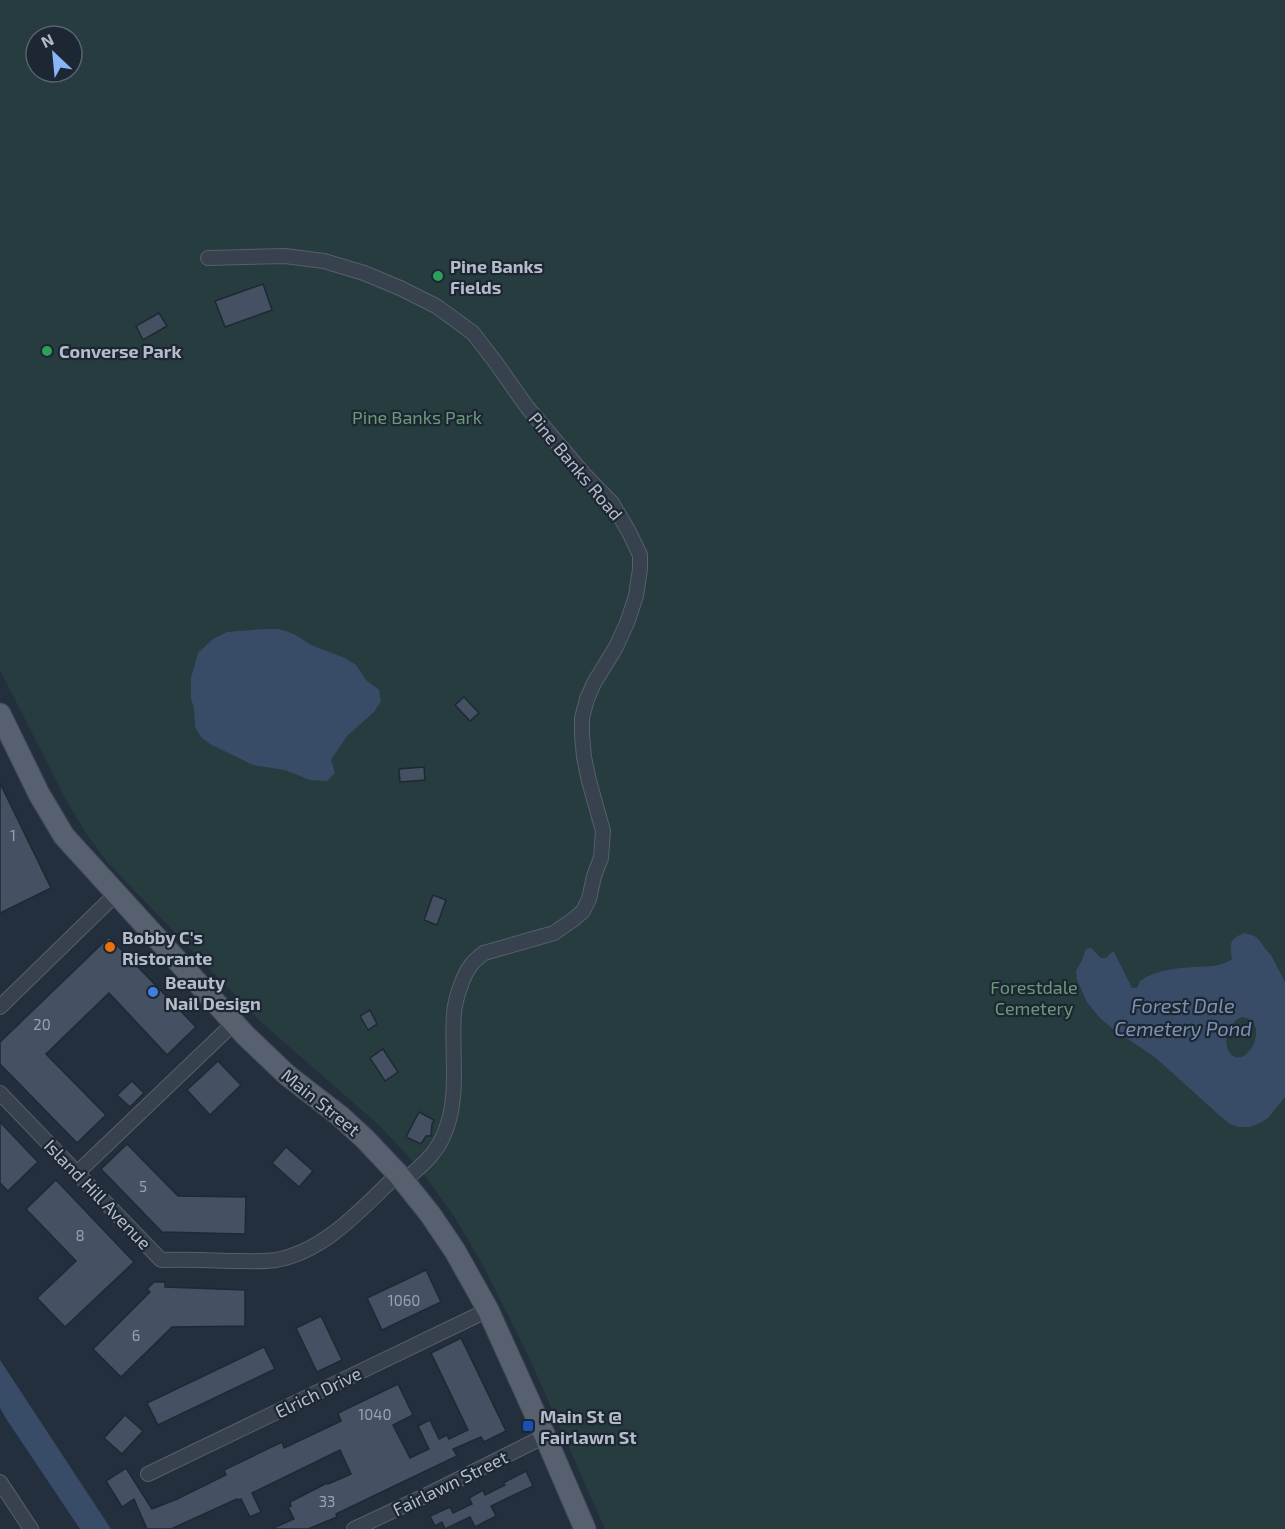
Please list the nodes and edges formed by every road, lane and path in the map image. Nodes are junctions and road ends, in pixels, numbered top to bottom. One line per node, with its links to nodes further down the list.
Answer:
1 (208, 258): 8 (street, Pine Banks Road)
2 (0, 714): 3 (main road, Main Street)
3 (116, 894): 4 (street); 5 (main road, Main Street)
4 (0, 1007)
5 (234, 1023): 7 (street); 8 (main road, Main Street)
6 (0, 1093): 7 (street, Island Hill Avenue)
7 (77, 1173): 8 (street, Island Hill Avenue)
8 (401, 1178): 9 (main road, Main Street)
9 (488, 1310): 10 (main road, Main Street); 11 (street, Elrich Drive)
10 (545, 1436): 14 (street, Fairlawn Street); 15 (main road, Main Street)
11 (148, 1474)
12 (0, 1482): 13 (street)
13 (31, 1529)
14 (354, 1529)
15 (585, 1529)

